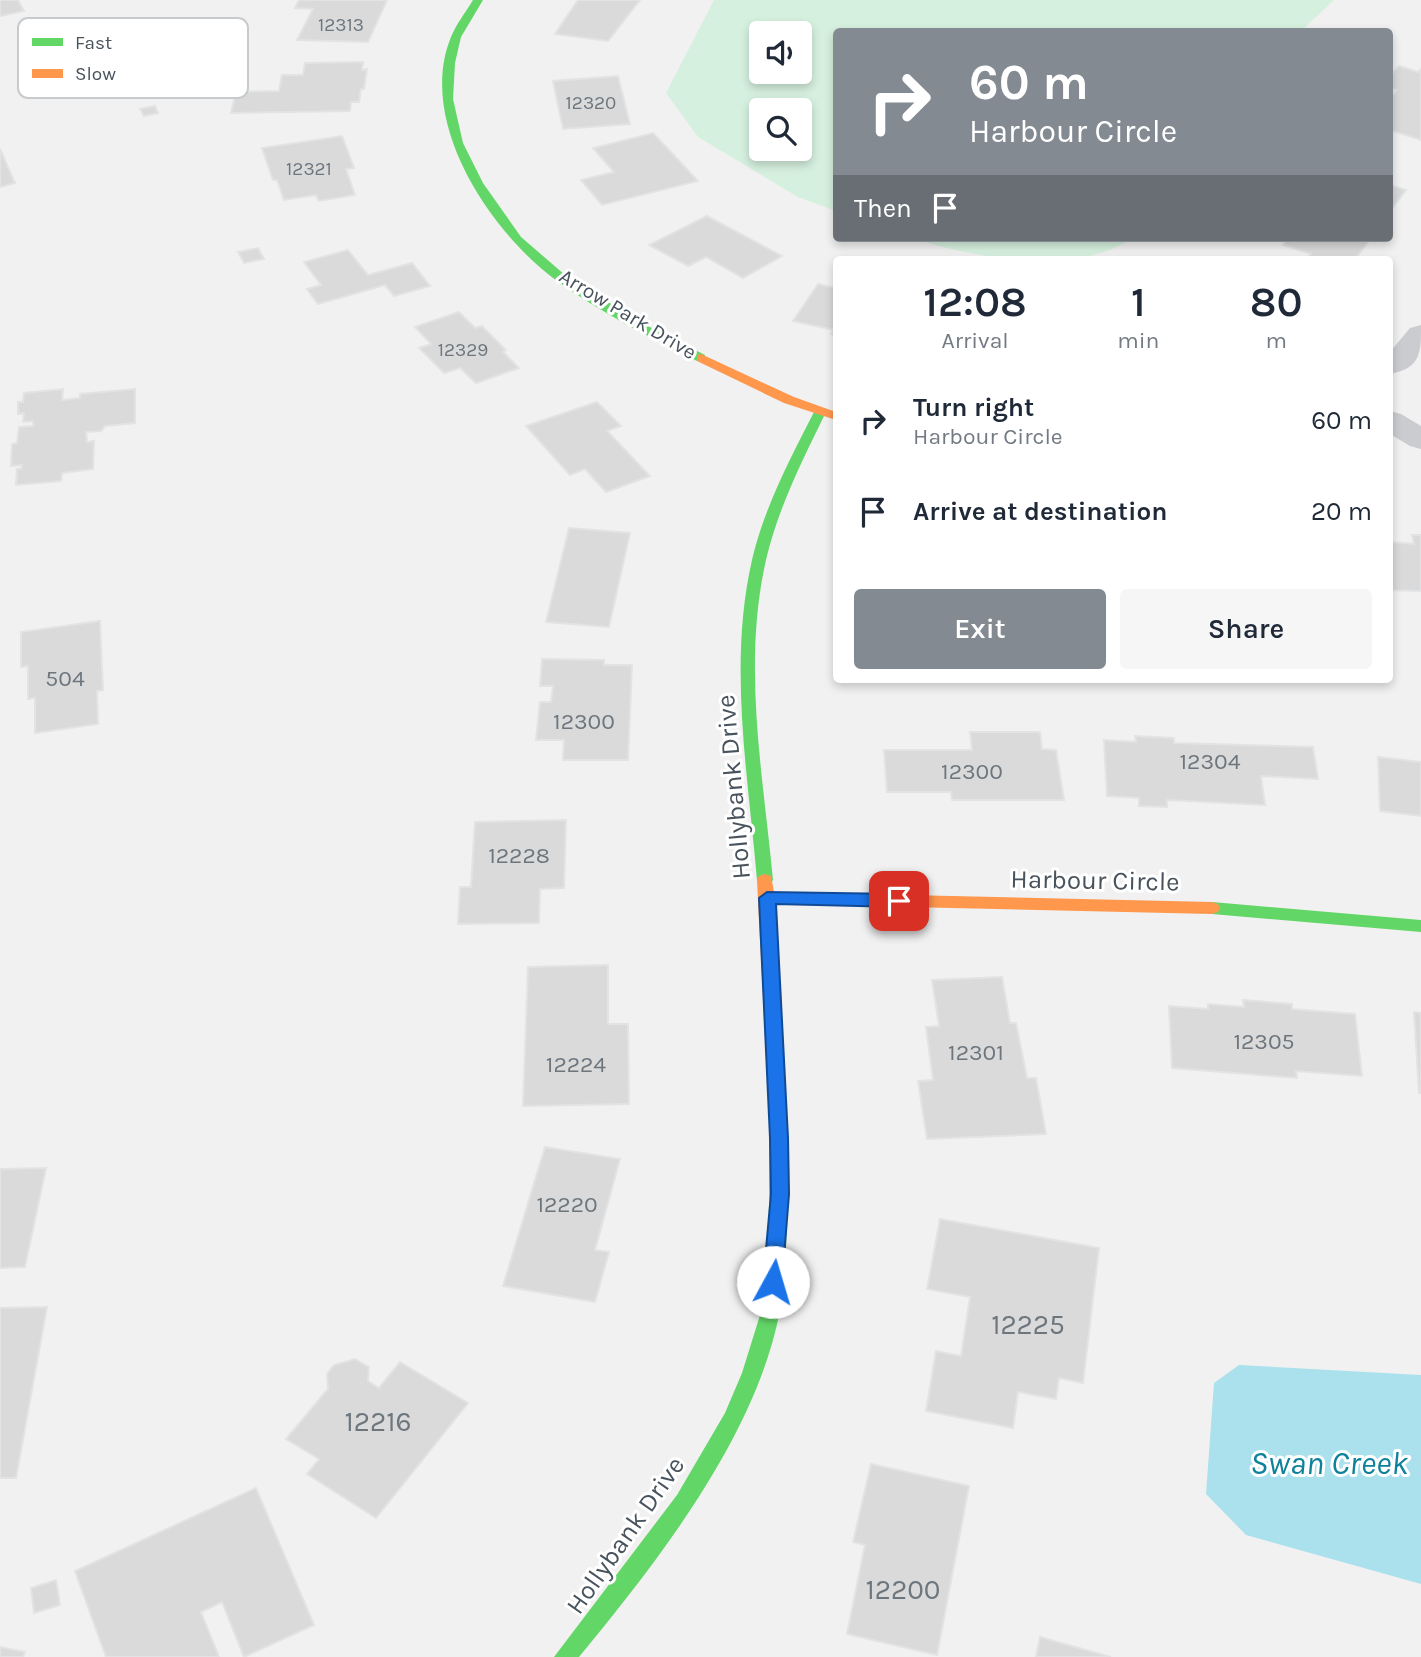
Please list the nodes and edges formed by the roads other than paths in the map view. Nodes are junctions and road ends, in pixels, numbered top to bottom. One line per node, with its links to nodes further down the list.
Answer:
1 (478, 0): 4 (street, Arrow Park Drive)
2 (1421, 334): 3 (street)
3 (1404, 364)
4 (828, 414): 7 (street, Hollybank Drive)
5 (1393, 423): 6 (street)
6 (1421, 439)
7 (767, 898): 8 (street, Harbour Circle); 9 (street, Hollybank Drive)
8 (1421, 926)
9 (565, 1657)

